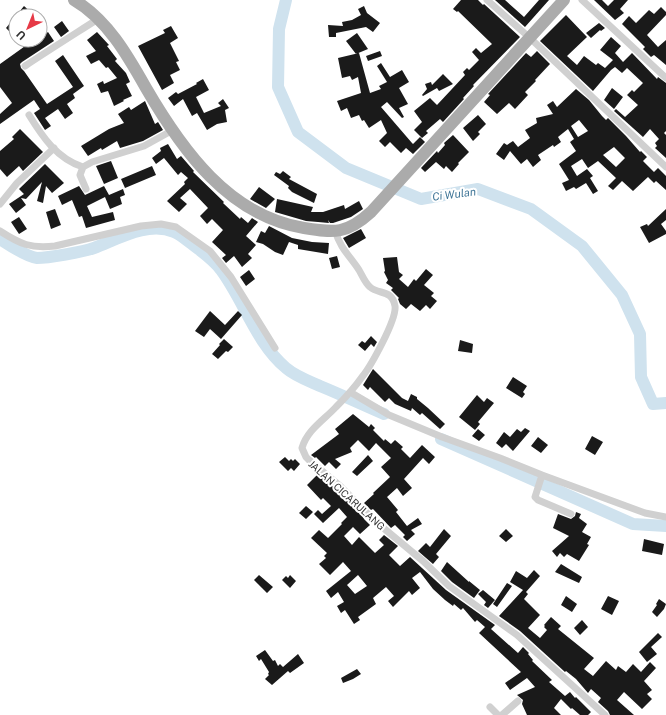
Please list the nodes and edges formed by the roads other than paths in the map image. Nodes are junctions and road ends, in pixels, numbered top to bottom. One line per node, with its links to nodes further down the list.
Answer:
1 (74, 0): 5 (main road)
2 (487, 0): 6 (street)
3 (564, 0): 6 (main road)
4 (582, 0): 8 (street)
5 (98, 20): 7 (street); 10 (main road)
6 (530, 38): 13 (street); 17 (main road)
7 (25, 66)
8 (666, 78)
9 (29, 115): 11 (street)
10 (172, 130): 12 (street); 17 (main road)
11 (54, 148): 12 (street); 15 (street)
12 (82, 167): 14 (street)
13 (666, 167)
14 (86, 190)
15 (0, 204)
16 (0, 231): 18 (street)
17 (335, 231): 19 (street, JALAN CICARULANG)
18 (275, 348)
19 (348, 393): 20 (street); 27 (street, JALAN CICARULANG)
20 (542, 478): 21 (street); 22 (street)
21 (571, 514)
22 (666, 517)
23 (518, 701): 26 (street)
24 (490, 707): 25 (street)
25 (498, 715)
26 (502, 715)
27 (605, 715)

